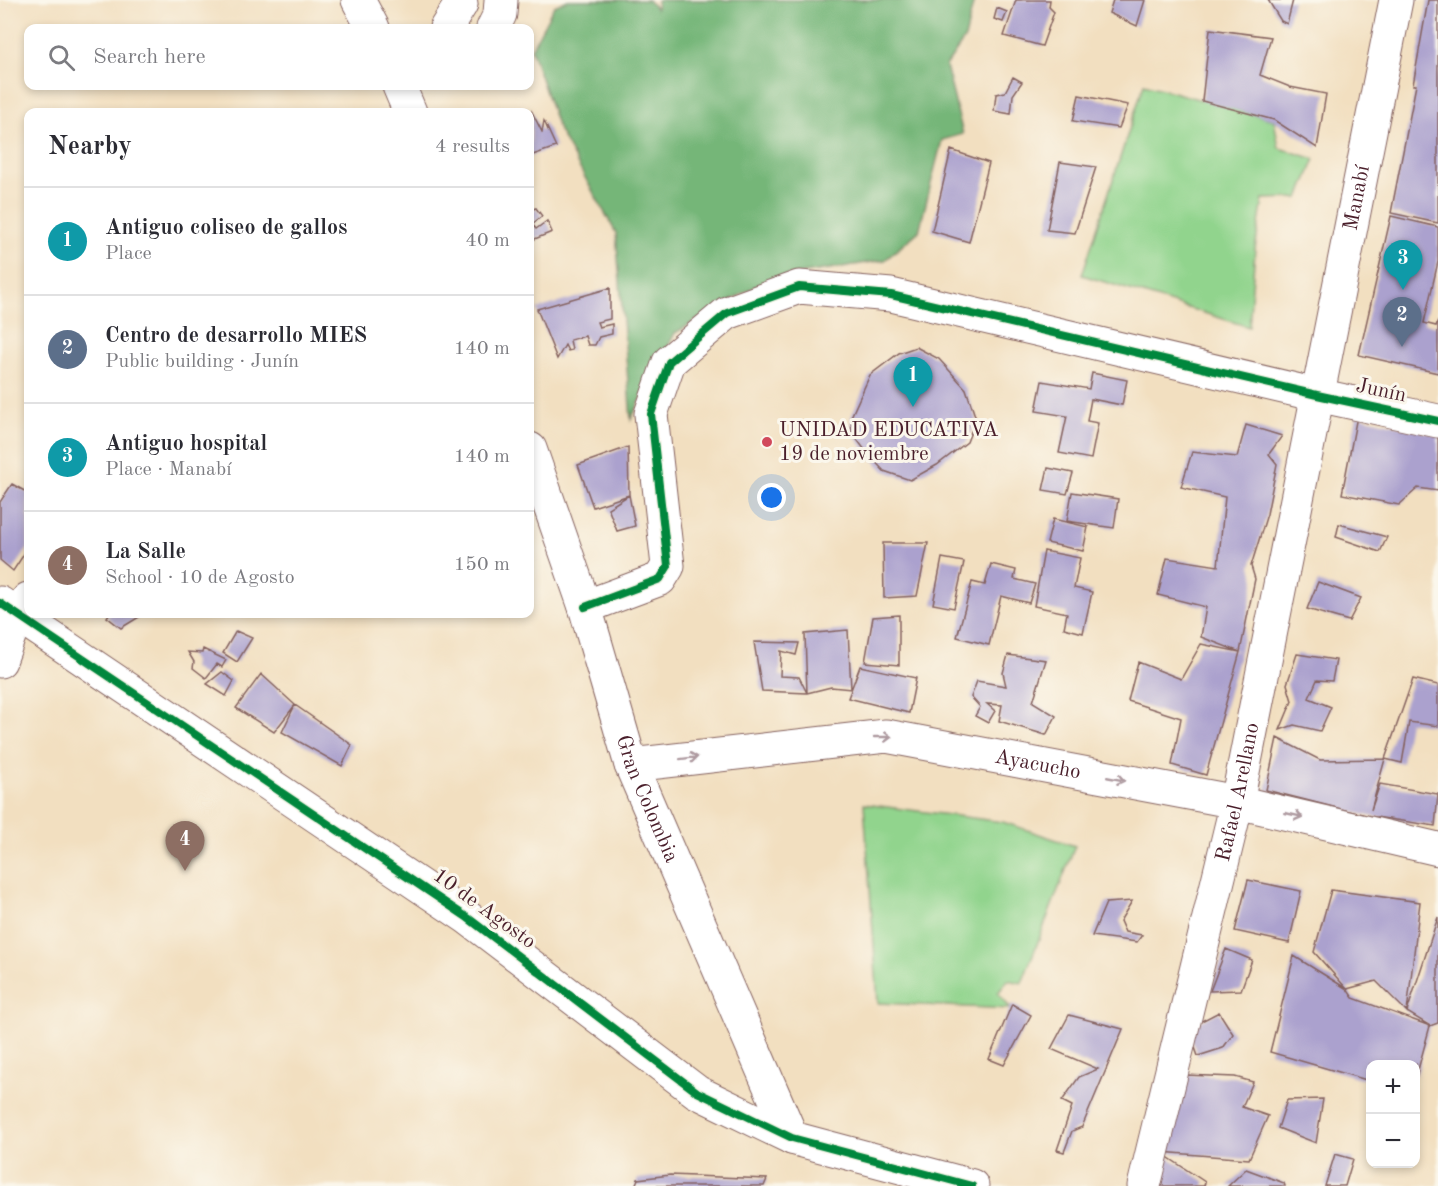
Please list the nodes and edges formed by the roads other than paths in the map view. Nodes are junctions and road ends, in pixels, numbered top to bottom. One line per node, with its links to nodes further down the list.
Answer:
1 (358, 0): 5 (street)
2 (459, 0): 6 (street)
3 (501, 0): 7 (street)
4 (1396, 0): 8 (street, Manabí)
5 (371, 24)
6 (448, 24)
7 (495, 24)
8 (1317, 395): 9 (street, Junín); 12 (street, Junín); 16 (street, Rafael Arellano)
9 (1438, 421)
10 (534, 460): 12 (street, Gran Colombia)
11 (15, 606): 14 (street)
12 (585, 607): 15 (street, Gran Colombia)
13 (32, 618): 18 (street, 10 de Agosto)
14 (0, 661)
15 (631, 765): 16 (street, Ayacucho, one-way to 16); 18 (street, Gran Colombia)
16 (1237, 801): 17 (street, Ayacucho, one-way to 17); 20 (street, Rafael Arellano)
17 (1438, 849)
18 (792, 1138): 19 (street, 10 de Agosto)
19 (972, 1186)
20 (1144, 1186)

